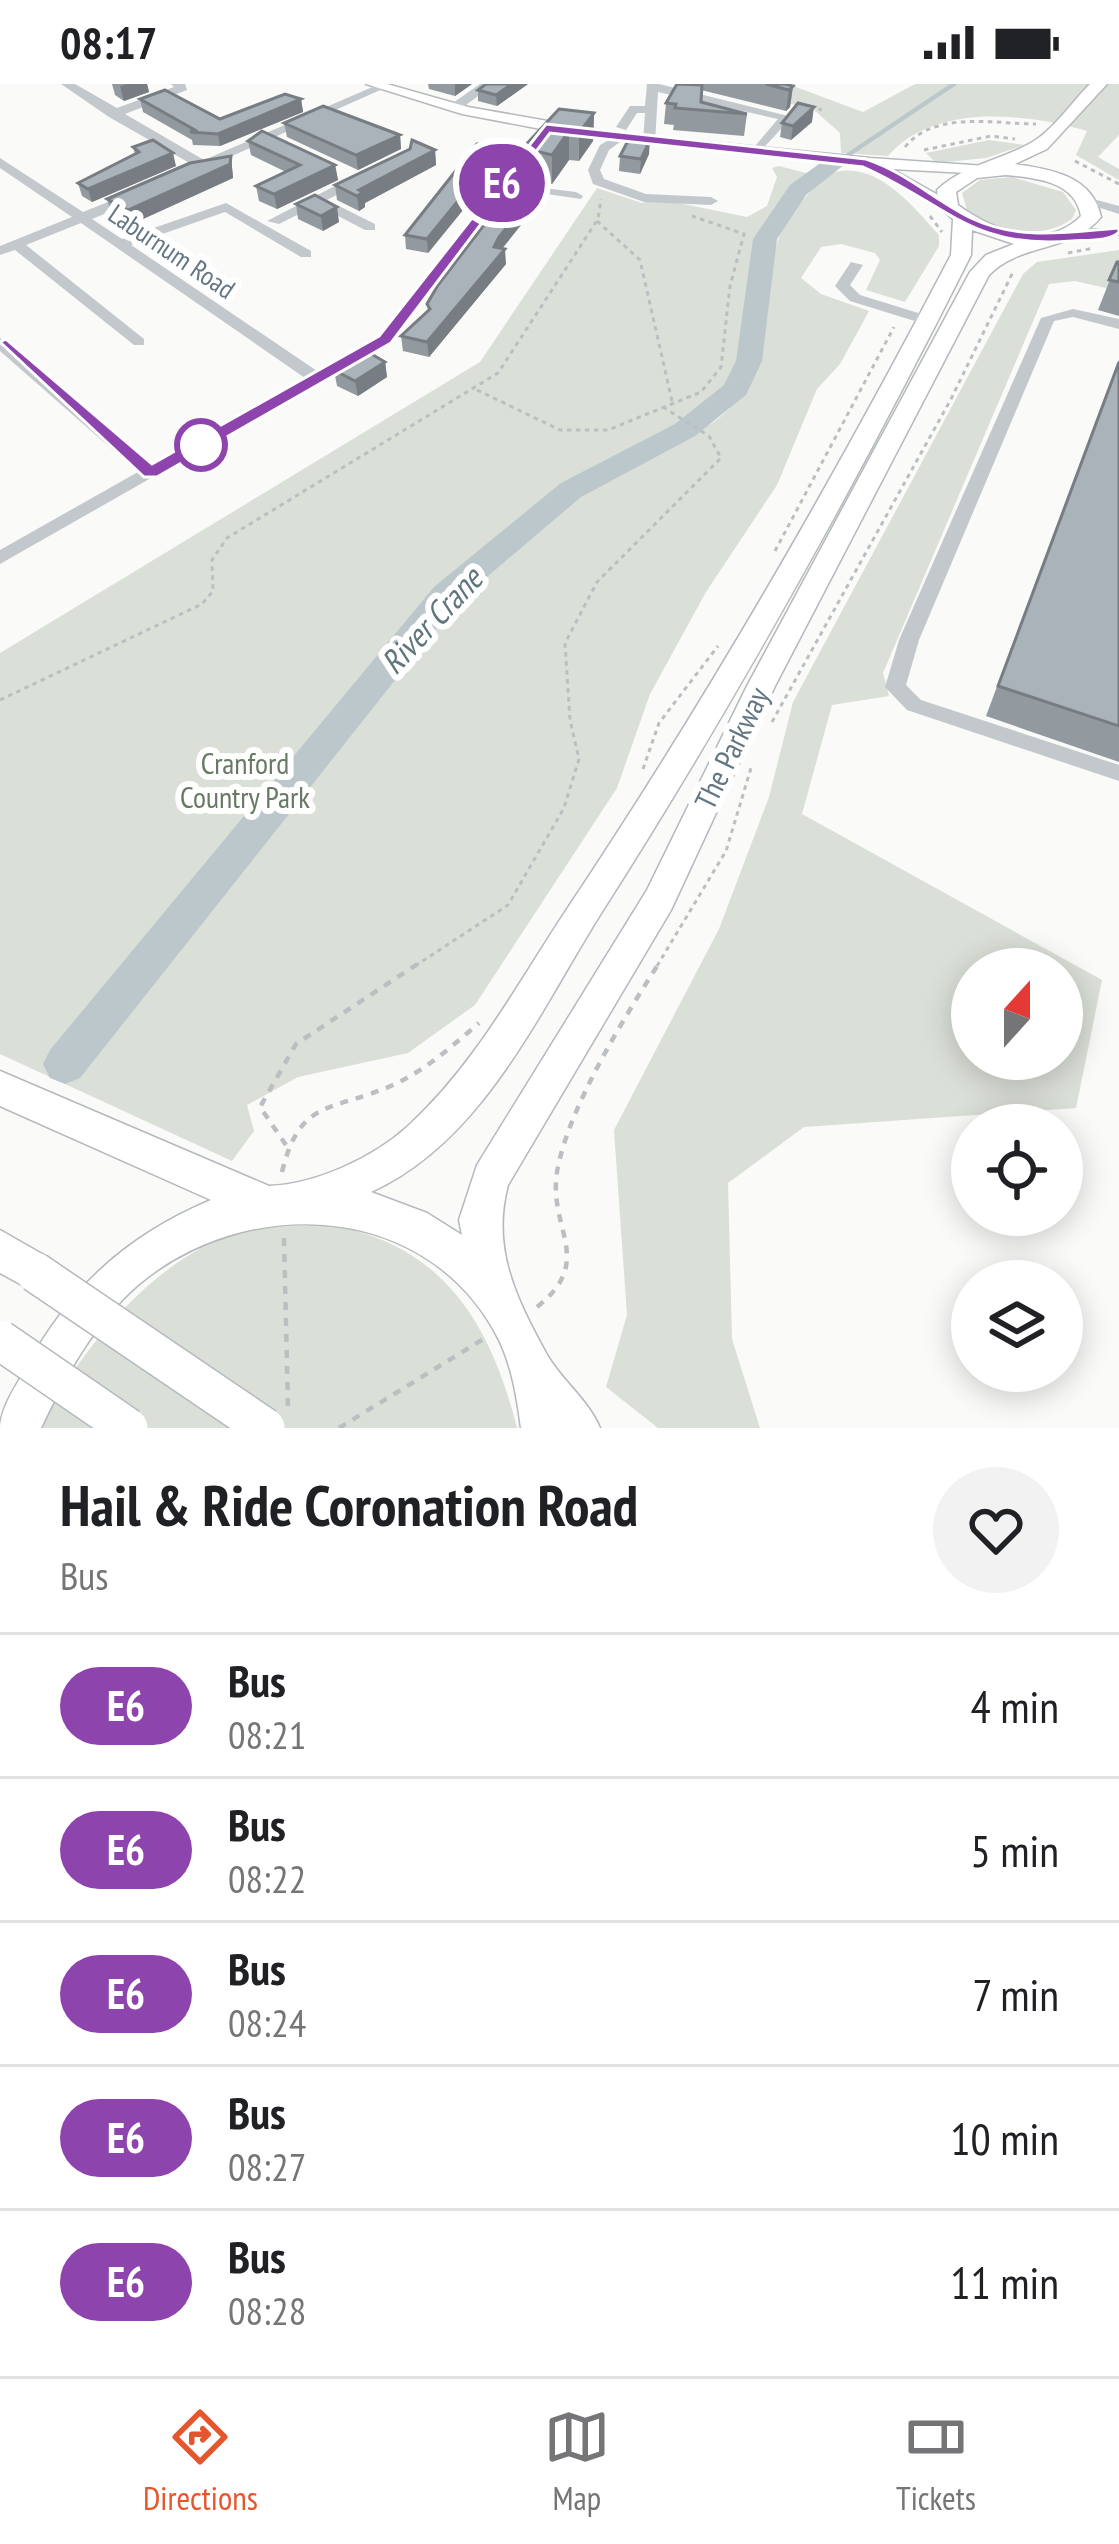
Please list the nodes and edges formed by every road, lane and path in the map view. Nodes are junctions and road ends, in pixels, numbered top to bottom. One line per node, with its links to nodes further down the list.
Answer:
1 (67, 84): 12 (street)
2 (488, 84): 10 (street)
3 (1100, 84): 15 (highway)
4 (377, 85): 10 (main road); 21 (street)
5 (652, 86): 8 (street); 13 (street)
6 (1119, 86): 15 (highway)
7 (188, 91): 12 (street)
8 (714, 99): 14 (street); 19 (street)
9 (803, 104): 11 (path)
10 (454, 108): 18 (main road)
11 (823, 110)
12 (113, 114): 31 (street)
13 (648, 114): 20 (street); 20 (street); 23 (street); 25 (street)
14 (704, 116)
15 (1064, 122): 16 (path); 33 (highway); 40 (highway)
16 (1016, 124): 22 (path); 22 (path)
17 (746, 127): 19 (street)
18 (546, 128): 20 (main road); 38 (street)
19 (768, 133): 27 (street)
20 (614, 134): 23 (main road); 44 (street)
21 (268, 137): 26 (street); 31 (street)
22 (1012, 138): 24 (path)
23 (649, 142): 25 (main road)
24 (1029, 144)
25 (678, 145): 27 (main road)
26 (286, 146)
27 (756, 152): 30 (main road)
28 (1075, 161): 37 (path)
29 (0, 162): 47 (street, Laburnum Road)
30 (866, 163): 33 (main road); 48 (main road)
31 (203, 165): 35 (street)
32 (383, 168): 36 (street)
33 (988, 170): 40 (highway); 48 (highway)
34 (340, 171): 36 (street)
35 (183, 174)
36 (358, 179): 43 (street)
37 (1119, 184)
38 (500, 185): 42 (street); 64 (street)
39 (142, 193): 47 (street)
40 (1083, 194): 45 (street); 55 (highway)
41 (601, 195): 50 (path)
42 (576, 196)
43 (317, 200): 49 (street); 51 (street)
44 (711, 201)
45 (1119, 210)
46 (689, 216): 66 (path)
47 (82, 220): 53 (street); 54 (street, Laburnum Road)
48 (946, 220): 55 (highway); 60 (highway, The Parkway)
49 (274, 221)
50 (596, 221): 65 (path); 66 (path)
51 (370, 226)
52 (1119, 232): 55 (street)
53 (17, 245): 57 (street); 62 (street)
54 (119, 245): 58 (street); 64 (street, Laburnum Road)
55 (1049, 247): 56 (path); 73 (path); 82 (highway, The Parkway)
56 (1094, 248)
57 (0, 251)
58 (305, 254)
59 (856, 265): 60 (street)
60 (912, 319): 70 (path); 80 (highway, The Parkway)
61 (1119, 324): 75 (street)
62 (139, 342)
63 (0, 343): 68 (street)
64 (318, 379): 68 (street)
65 (476, 389): 67 (path); 72 (path)
66 (672, 403): 67 (path)
67 (663, 407): 79 (path)
68 (150, 473): 69 (street)
69 (0, 558)
70 (767, 564)
71 (727, 637): 76 (path, The Parkway)
72 (0, 700)
73 (766, 731)
74 (753, 758): 83 (path, The Parkway)
75 (1119, 773)
76 (641, 774)
77 (490, 1011): 79 (path)
78 (0, 1088): 80 (highway)
79 (287, 1148): 80 (path)
80 (282, 1201): 82 (highway); 87 (highway, The Parkway); 90 (path)
81 (17, 1261): 89 (highway, bridge)
82 (492, 1292): 86 (highway)
83 (533, 1309)
84 (485, 1338): 91 (path)
85 (0, 1340): 88 (highway, bridge)
86 (534, 1370): 92 (highway); 93 (highway)
87 (18, 1428)
88 (128, 1428)
89 (265, 1428)
90 (289, 1428)
91 (339, 1428)
92 (543, 1428)
93 (578, 1428)

